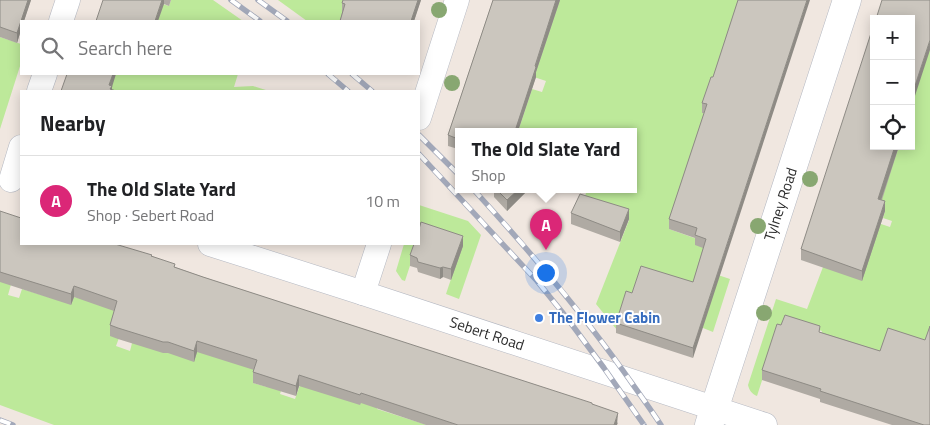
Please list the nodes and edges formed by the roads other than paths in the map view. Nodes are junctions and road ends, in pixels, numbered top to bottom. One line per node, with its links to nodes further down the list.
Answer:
1 (68, 0): 4 (street)
2 (457, 0): 7 (street)
3 (847, 0): 13 (street, Tylney Road)
4 (61, 20)
5 (44, 75): 6 (street)
6 (39, 90)
7 (420, 115)
8 (20, 150): 9 (street)
9 (11, 180)
10 (213, 245): 12 (street, Sebert Road)
11 (379, 245): 12 (street)
12 (363, 293): 13 (street, Sebert Road)
13 (712, 417): 14 (street, Sebert Road)
14 (765, 425)

